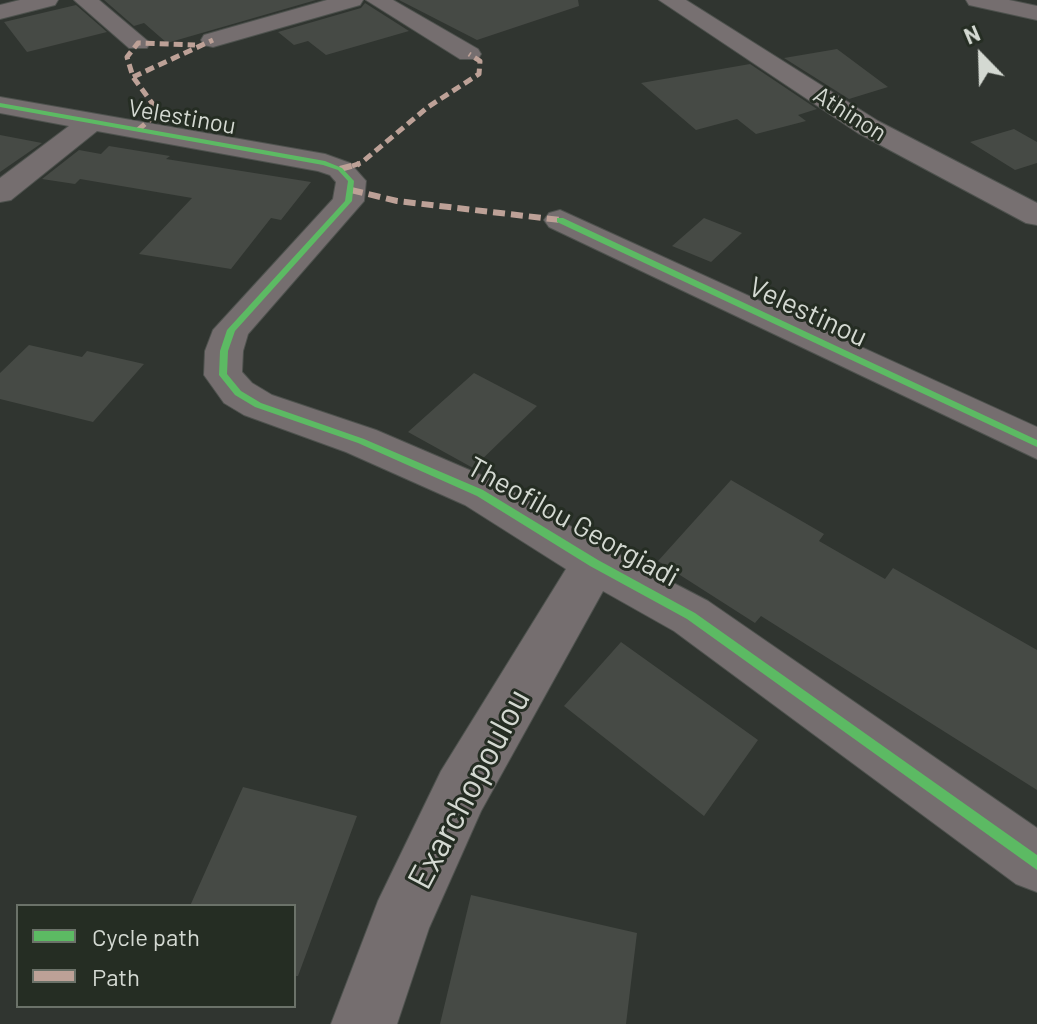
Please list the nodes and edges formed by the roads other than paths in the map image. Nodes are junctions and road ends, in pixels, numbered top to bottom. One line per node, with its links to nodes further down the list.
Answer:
1 (47, 0): 8 (street)
2 (85, 0): 10 (street)
3 (352, 0): 9 (street)
4 (377, 0): 11 (street)
5 (670, 0): 16 (street, Athinon)
6 (977, 0): 7 (street)
7 (1030, 11)
8 (0, 12)
9 (213, 40)
10 (138, 43)
11 (469, 54)
12 (0, 105): 13 (street, Velestinou)
13 (92, 121): 14 (street, Velestinou); 15 (street)
14 (351, 181): 19 (street, Theofilou Georgiadi)
15 (0, 193)
16 (1037, 216)
17 (560, 220): 18 (street, Velestinou)
18 (1037, 444)
19 (594, 563): 20 (street, Theofilou Georgiadi); 21 (street, Exarchopoulou)
20 (1037, 863)
21 (364, 1024)

